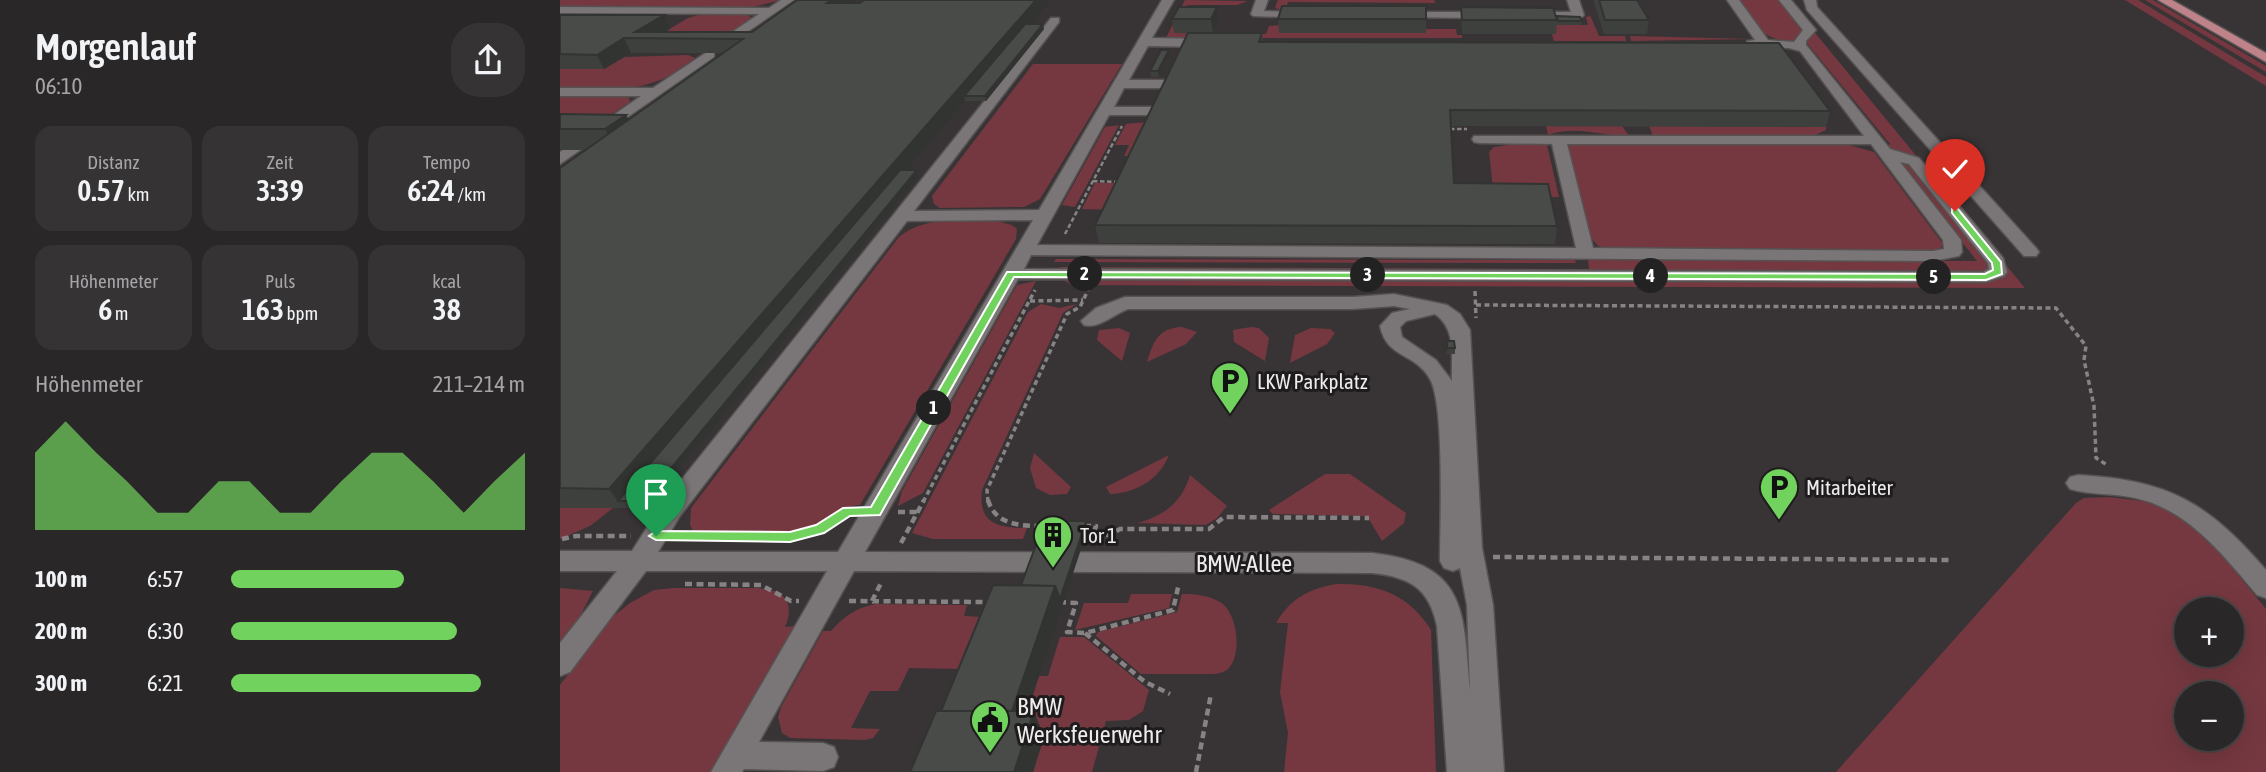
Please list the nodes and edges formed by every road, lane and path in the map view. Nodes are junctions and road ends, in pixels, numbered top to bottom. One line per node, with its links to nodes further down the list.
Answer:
1 (788, 0): 10 (lane)
2 (1168, 0): 17 (lane)
3 (1262, 0): 11 (lane)
4 (1573, 0): 14 (lane)
5 (1733, 0): 20 (lane)
6 (1785, 0): 21 (lane)
7 (1810, 0): 43 (lane)
8 (2164, 0): 23 (main road)
9 (560, 10): 10 (lane)
10 (773, 11): 16 (lane)
11 (1327, 15)
12 (1383, 15): 13 (lane)
13 (1494, 15)
14 (1508, 15)
15 (1055, 20): 40 (lane)
16 (699, 43)
17 (1144, 43): 18 (lane); 24 (lane)
18 (1230, 43)
19 (1737, 44): 20 (lane)
20 (1764, 44): 21 (lane)
21 (1800, 45): 35 (lane)
22 (710, 54): 27 (lane)
23 (2266, 58)
24 (1120, 84): 25 (lane); 28 (lane)
25 (1173, 84)
26 (560, 92): 27 (lane)
27 (657, 92): 32 (lane)
28 (1104, 111): 29 (lane); 39 (lane)
29 (1129, 111): 30 (lane); 37 (path)
30 (1160, 111)
31 (584, 126): 32 (lane)
32 (607, 126): 36 (lane)
33 (1479, 139): 34 (lane)
34 (1558, 139): 35 (lane); 44 (lane)
35 (1879, 146): 44 (lane); 46 (lane)
36 (560, 159)
37 (1093, 181): 38 (path); 42 (path)
38 (1127, 182)
39 (1045, 215): 40 (lane); 41 (lane)
40 (899, 216): 63 (lane)
41 (1025, 250): 42 (lane); 45 (lane)
42 (1056, 250): 44 (lane)
43 (2030, 253)
44 (1586, 254)
45 (1011, 274): 46 (lane); 57 (lane)
46 (1043, 274): 50 (path)
47 (1088, 288): 49 (path)
48 (1475, 289): 51 (path)
49 (1083, 300): 50 (path); 60 (path)
50 (1030, 301): 58 (path)
51 (1475, 306): 54 (path); 55 (path)
52 (1440, 309): 53 (lane); 54 (lane); 65 (lane)
53 (1091, 321)
54 (1468, 324): 65 (lane)
55 (2108, 466)
56 (2078, 483): 74 (lane)
57 (875, 512): 58 (path); 63 (path); 69 (lane)
58 (917, 512): 70 (path)
59 (1369, 518): 62 (path)
60 (1055, 526)
61 (1082, 526): 62 (path)
62 (1188, 529): 71 (path)
63 (656, 536): 64 (path); 68 (lane)
64 (560, 540)
65 (1477, 553): 66 (path); 72 (path); 73 (lane); 85 (lane)
66 (1950, 560)
67 (560, 561): 68 (lane, BMW-Allee)
68 (639, 561): 69 (lane, BMW-Allee); 78 (lane)
69 (846, 562): 70 (lane, BMW-Allee); 82 (lane)
70 (892, 562): 71 (lane, BMW-Allee); 75 (path)
71 (1182, 563): 73 (lane, BMW-Allee); 77 (path)
72 (1493, 568)
73 (1427, 581): 84 (lane, BMW-Allee)
74 (2266, 588)
75 (872, 601)
76 (1055, 602): 77 (path)
77 (1085, 633): 79 (path)
78 (560, 664)
79 (1170, 694)
80 (1211, 694): 83 (path)
81 (823, 757): 82 (lane)
82 (731, 764)
83 (1196, 772)
84 (1462, 772)
85 (1489, 772)

